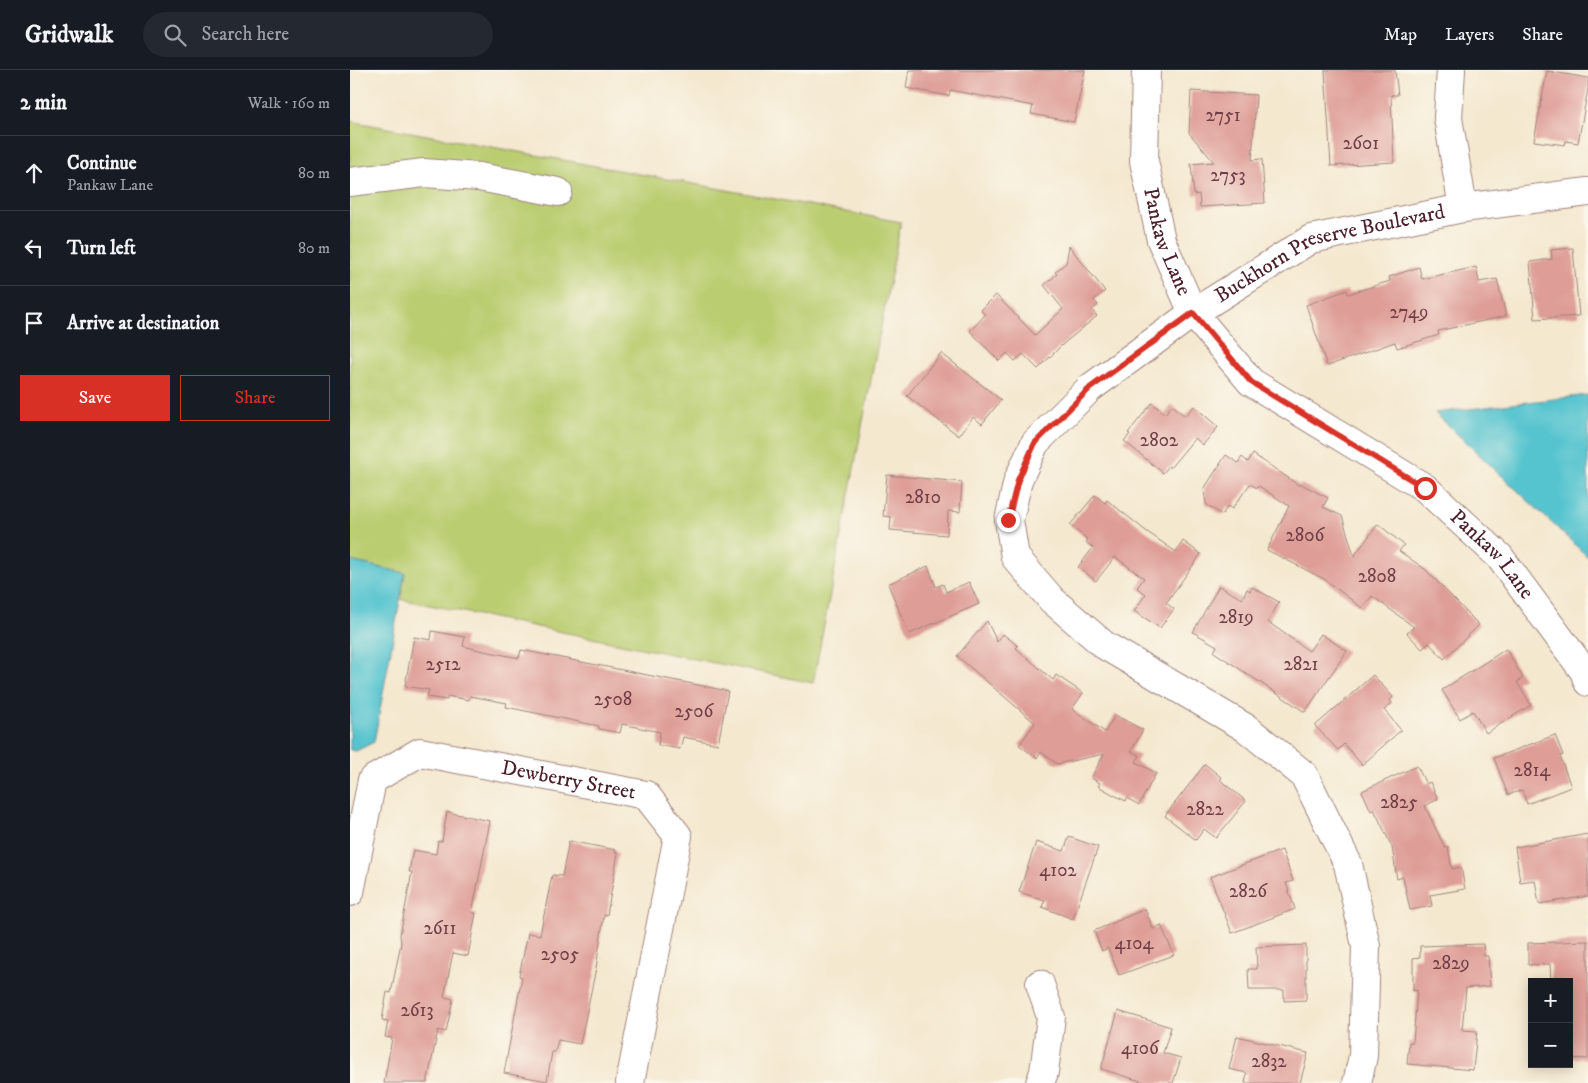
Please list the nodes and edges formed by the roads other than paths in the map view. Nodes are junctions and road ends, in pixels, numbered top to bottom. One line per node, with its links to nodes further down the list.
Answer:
1 (1146, 70): 7 (street, Pankaw Lane)
2 (1451, 70): 6 (street, Buckhorn Preserve Boulevard)
3 (350, 182): 4 (street)
4 (558, 192)
5 (1588, 192): 6 (street, Buckhorn Preserve Boulevard)
6 (1463, 208): 7 (street, Buckhorn Preserve Boulevard)
7 (1193, 313): 8 (street, Pankaw Lane); 13 (street, Buckhorn Preserve Boulevard)
8 (1588, 682)
9 (350, 892): 11 (street, Dewberry Street)
10 (1040, 984): 12 (street)
11 (630, 1083)
12 (1040, 1083)
13 (1357, 1083)

